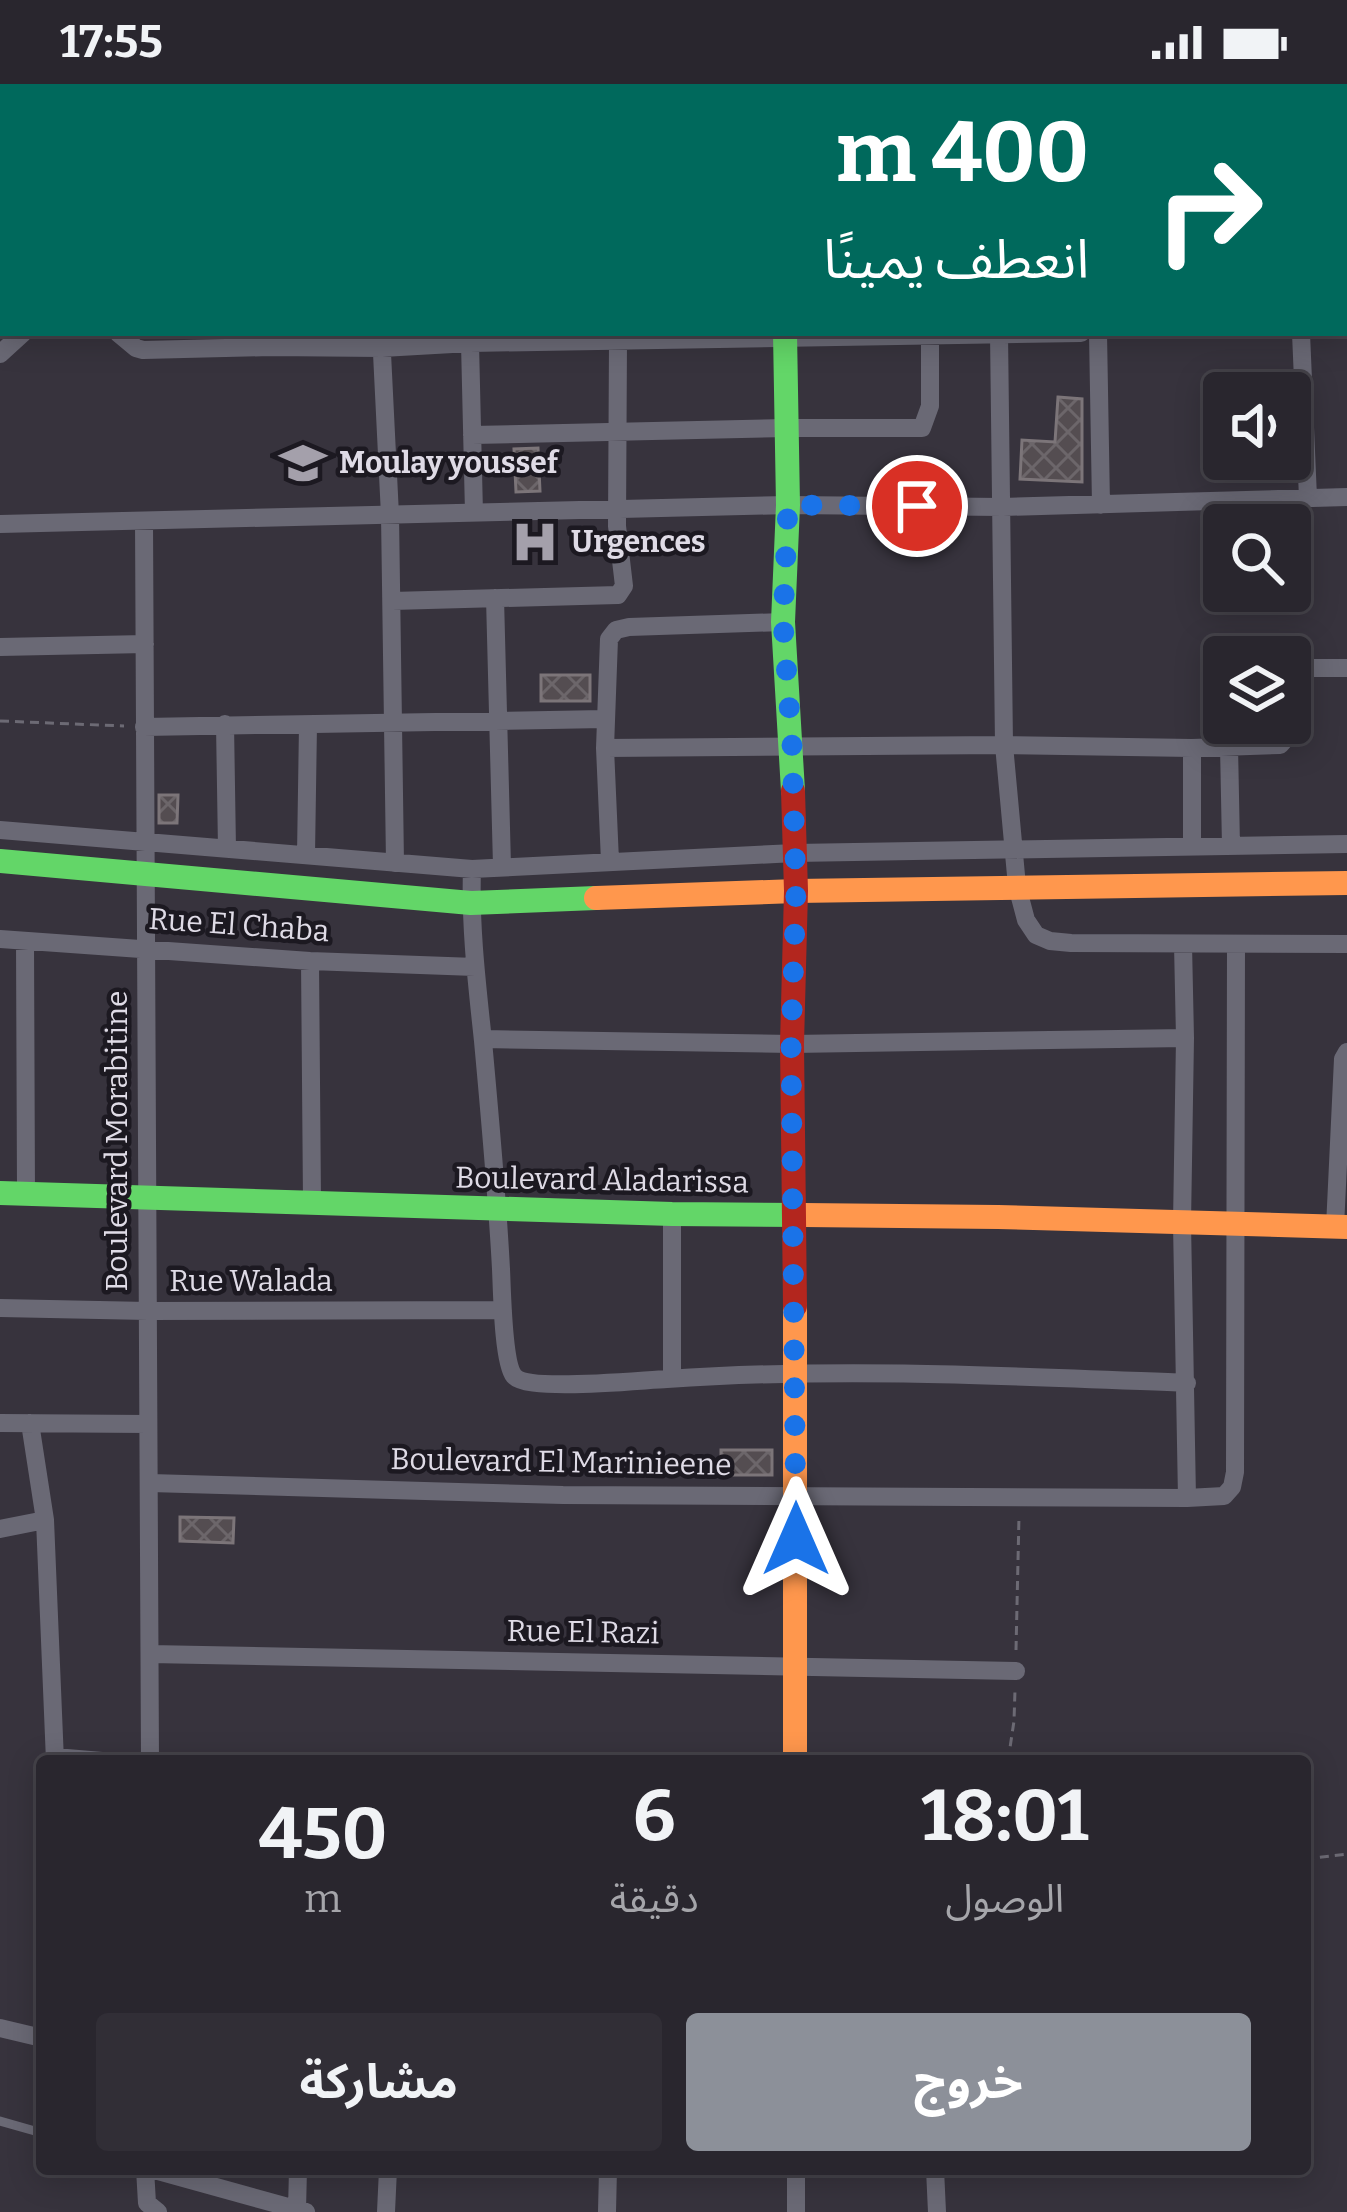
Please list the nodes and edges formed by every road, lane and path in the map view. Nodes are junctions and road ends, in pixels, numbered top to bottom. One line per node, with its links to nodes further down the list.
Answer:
1 (122, 336): 8 (street)
2 (752, 336): 9 (street)
3 (785, 336): 12 (street)
4 (930, 336): 12 (street)
5 (999, 336): 19 (street)
6 (1098, 336): 18 (street)
7 (1301, 336): 16 (street)
8 (270, 340): 10 (street)
9 (618, 340): 11 (street); 13 (street)
10 (382, 341): 11 (street); 22 (street)
11 (470, 343): 14 (street)
12 (787, 428): 13 (street); 17 (street)
13 (617, 432): 14 (street); 20 (street)
14 (472, 435): 21 (street)
15 (1347, 497): 16 (street)
16 (1308, 498): 18 (street)
17 (788, 505): 19 (street); 20 (street); 27 (street)
18 (1102, 505): 19 (street)
19 (1003, 507): 41 (street)
20 (617, 508): 21 (street); 25 (street)
21 (474, 513): 22 (street)
22 (391, 514): 23 (street); 26 (street)
23 (144, 521): 24 (street); 28 (street, Boulevard Morabitine)
24 (0, 524)
25 (495, 598): 26 (street); 32 (street)
26 (392, 601): 35 (street)
27 (783, 622): 33 (street); 40 (street)
28 (145, 644): 29 (street); 38 (street, Boulevard Morabitine)
29 (0, 647)
30 (1311, 668): 31 (street)
31 (1347, 668)
32 (499, 719): 33 (street); 35 (street); 57 (street)
33 (604, 719): 43 (street)
34 (0, 721): 38 (path)
35 (393, 723): 37 (street); 56 (street)
36 (225, 724): 37 (street); 38 (street); 50 (street)
37 (308, 725): 53 (street)
38 (144, 727): 46 (street, Boulevard Morabitine)
39 (1281, 744): 42 (street)
40 (792, 745): 41 (street); 43 (street); 52 (street)
41 (1004, 745): 44 (street); 51 (street)
42 (1229, 746): 44 (street); 49 (street)
43 (604, 748): 55 (street)
44 (1192, 748): 48 (street)
45 (0, 830): 46 (street)
46 (146, 842): 50 (street); 59 (street, Boulevard Morabitine)
47 (1347, 844): 49 (street)
48 (1192, 846): 49 (street); 51 (street)
49 (1231, 846)
50 (227, 849): 53 (street)
51 (1013, 850): 52 (street); 61 (street)
52 (795, 853): 55 (street); 62 (street)
53 (306, 855): 56 (street)
54 (0, 861): 59 (street)
55 (610, 861): 57 (street)
56 (394, 863): 58 (street)
57 (502, 866): 58 (street)
58 (472, 869): 63 (street)
59 (146, 874): 63 (street); 69 (street, Boulevard Morabitine)
60 (1347, 883): 61 (street)
61 (1017, 886): 62 (street); 66 (street)
62 (796, 891): 63 (street); 74 (street)
63 (471, 902): 71 (street)
64 (0, 939): 65 (street, Rue El Chaba)
65 (25, 941): 69 (street, Rue El Chaba); 76 (street)
66 (1183, 944): 67 (street); 72 (street)
67 (1236, 944): 68 (street); 83 (street)
68 (1347, 944)
69 (146, 948): 70 (street, Rue El Chaba); 77 (street, Boulevard Morabitine)
70 (310, 962): 71 (street, Rue El Chaba); 78 (street)
71 (475, 967): 73 (street)
72 (1185, 1039): 74 (street); 82 (street)
73 (483, 1040): 74 (street); 79 (street)
74 (791, 1044): 81 (street)
75 (1347, 1052): 84 (street)
76 (13, 1193): 77 (street, Boulevard Aladarissa)
77 (147, 1196): 78 (street, Boulevard Aladarissa); 87 (street, Boulevard Morabitine)
78 (312, 1201): 79 (street, Boulevard Aladarissa)
79 (498, 1208): 80 (street, Boulevard Aladarissa); 86 (street)
80 (673, 1214): 81 (street, Boulevard Aladarissa); 89 (street)
81 (795, 1214): 82 (street, Boulevard Aladarissa); 88 (street)
82 (1182, 1223): 83 (street, Boulevard Aladarissa); 90 (street)
83 (1235, 1224): 84 (street, Boulevard Aladarissa); 97 (street)
84 (1341, 1227)
85 (0, 1308): 87 (street, Rue Walada)
86 (503, 1310): 87 (street, Rue Walada); 89 (street)
87 (148, 1311): 93 (street, Boulevard Morabitine)
88 (794, 1372): 89 (street); 90 (street); 96 (street)
89 (672, 1378)
90 (1186, 1383): 97 (street)
91 (0, 1423): 92 (street)
92 (30, 1423): 93 (street); 98 (street)
93 (148, 1424): 94 (street, Boulevard Morabitine)
94 (150, 1483): 96 (street, Boulevard El Marinieene); 100 (street, Boulevard Morabitine)
95 (1020, 1496): 96 (street, Boulevard El Marinieene); 97 (street, Boulevard El Marinieene); 102 (path)
96 (797, 1497): 101 (street)
97 (1187, 1498)
98 (45, 1520): 99 (street); 103 (street)
99 (0, 1529)
100 (150, 1654): 101 (street, Rue El Razi); 104 (street, Boulevard Morabitine)
101 (795, 1666): 102 (street, Rue El Razi); 105 (street)
102 (1016, 1672): 106 (path)
103 (55, 1755)
104 (150, 1755)
105 (795, 1755)
106 (1009, 1755)
107 (1347, 1854): 108 (path)
108 (1311, 1858)
109 (0, 2028): 110 (street)
110 (36, 2037)
111 (0, 2122): 112 (lane)
112 (36, 2131)
113 (148, 2175): 121 (street)
114 (170, 2175): 120 (street)
115 (299, 2175): 120 (street)
116 (388, 2175): 122 (street)
117 (608, 2175): 123 (street)
118 (796, 2175): 124 (street)
119 (935, 2175): 125 (street)
120 (302, 2211)
121 (158, 2212)
122 (386, 2212)
123 (608, 2212)
124 (796, 2212)
125 (938, 2212)

